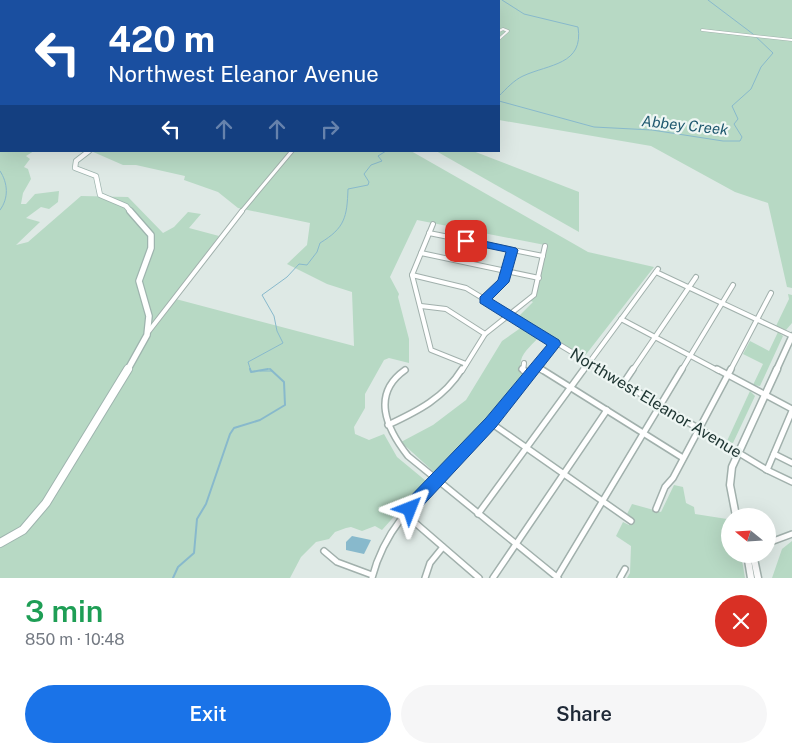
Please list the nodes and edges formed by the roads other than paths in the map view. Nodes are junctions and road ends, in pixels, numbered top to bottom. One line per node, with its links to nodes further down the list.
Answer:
1 (500, 30): 3 (street)
2 (702, 30): 4 (street)
3 (500, 38)
4 (792, 40)
5 (88, 152): 26 (main road)
6 (291, 152): 26 (street)
7 (433, 224): 8 (street)
8 (429, 233): 10 (street); 11 (street)
9 (545, 246): 12 (street)
10 (512, 250): 12 (street); 13 (street)
11 (421, 253): 13 (street); 14 (street)
12 (543, 256): 16 (street)
13 (507, 271): 16 (street); 20 (street)
14 (412, 275): 20 (street, Northwest Eleanor Avenue); 22 (street)
15 (696, 277): 18 (street)
16 (539, 278): 23 (street)
17 (733, 285): 21 (street)
18 (689, 287): 21 (street); 24 (street); 29 (street)
19 (771, 293): 25 (street)
20 (484, 300): 23 (street, Northwest Eleanor Avenue)
21 (722, 303): 25 (street); 31 (street)
22 (421, 306): 27 (street); 34 (street)
23 (510, 315): 27 (street); 30 (street, Northwest Eleanor Avenue)
24 (621, 319): 29 (street); 33 (street)
25 (757, 319): 28 (street); 38 (street)
26 (148, 331): 67 (main road)
27 (485, 334): 34 (street)
28 (792, 335): 41 (street)
29 (656, 337): 31 (street); 39 (street)
30 (555, 344): 33 (street, Northwest Eleanor Avenue); 35 (street)
31 (691, 355): 38 (street); 42 (street)
32 (524, 363): 37 (street)
33 (588, 363): 39 (street, Northwest Eleanor Avenue); 40 (street)
34 (466, 364): 47 (street)
35 (536, 366): 37 (street); 40 (street)
36 (405, 370): 47 (street)
37 (530, 374): 45 (street)
38 (727, 374): 41 (street); 48 (street)
39 (623, 384): 42 (street, Northwest Eleanor Avenue)
40 (570, 387): 43 (street); 50 (street)
41 (766, 395): 44 (street); 51 (street)
42 (660, 406): 48 (street, Northwest Eleanor Avenue); 49 (street)
43 (607, 410): 49 (street); 56 (street)
44 (792, 410): 46 (street)
45 (491, 423): 50 (street); 57 (street)
46 (790, 424): 52 (street)
47 (388, 425): 57 (street)
48 (699, 429): 51 (street, Northwest Eleanor Avenue); 53 (street)
49 (644, 434): 53 (street); 59 (street)
50 (527, 448): 56 (street); 63 (street)
51 (739, 452): 55 (street, Northwest Eleanor Avenue); 60 (street)
52 (774, 454): 54 (street); 55 (street)
53 (683, 458): 61 (street)
54 (792, 462)
55 (767, 470): 58 (street, Northwest Eleanor Avenue)
56 (564, 474): 59 (street); 68 (street)
57 (437, 480): 62 (street); 63 (street)
58 (792, 482)
59 (603, 501): 64 (street); 78 (street)
60 (734, 508)
61 (656, 510)
62 (405, 514): 69 (street); 74 (street)
63 (478, 514): 68 (street)
64 (631, 521)
65 (792, 534): 66 (street)
66 (776, 540)
67 (0, 543)
68 (516, 544): 77 (street); 78 (street)
69 (443, 547): 75 (street); 76 (street)
70 (324, 551): 74 (street)
71 (748, 563): 80 (street)
72 (755, 563): 81 (street)
73 (625, 569): 79 (street)
74 (372, 576)
75 (425, 578)
76 (479, 578)
77 (493, 578)
78 (557, 578)
79 (620, 578)
80 (751, 578)
81 (758, 578)

